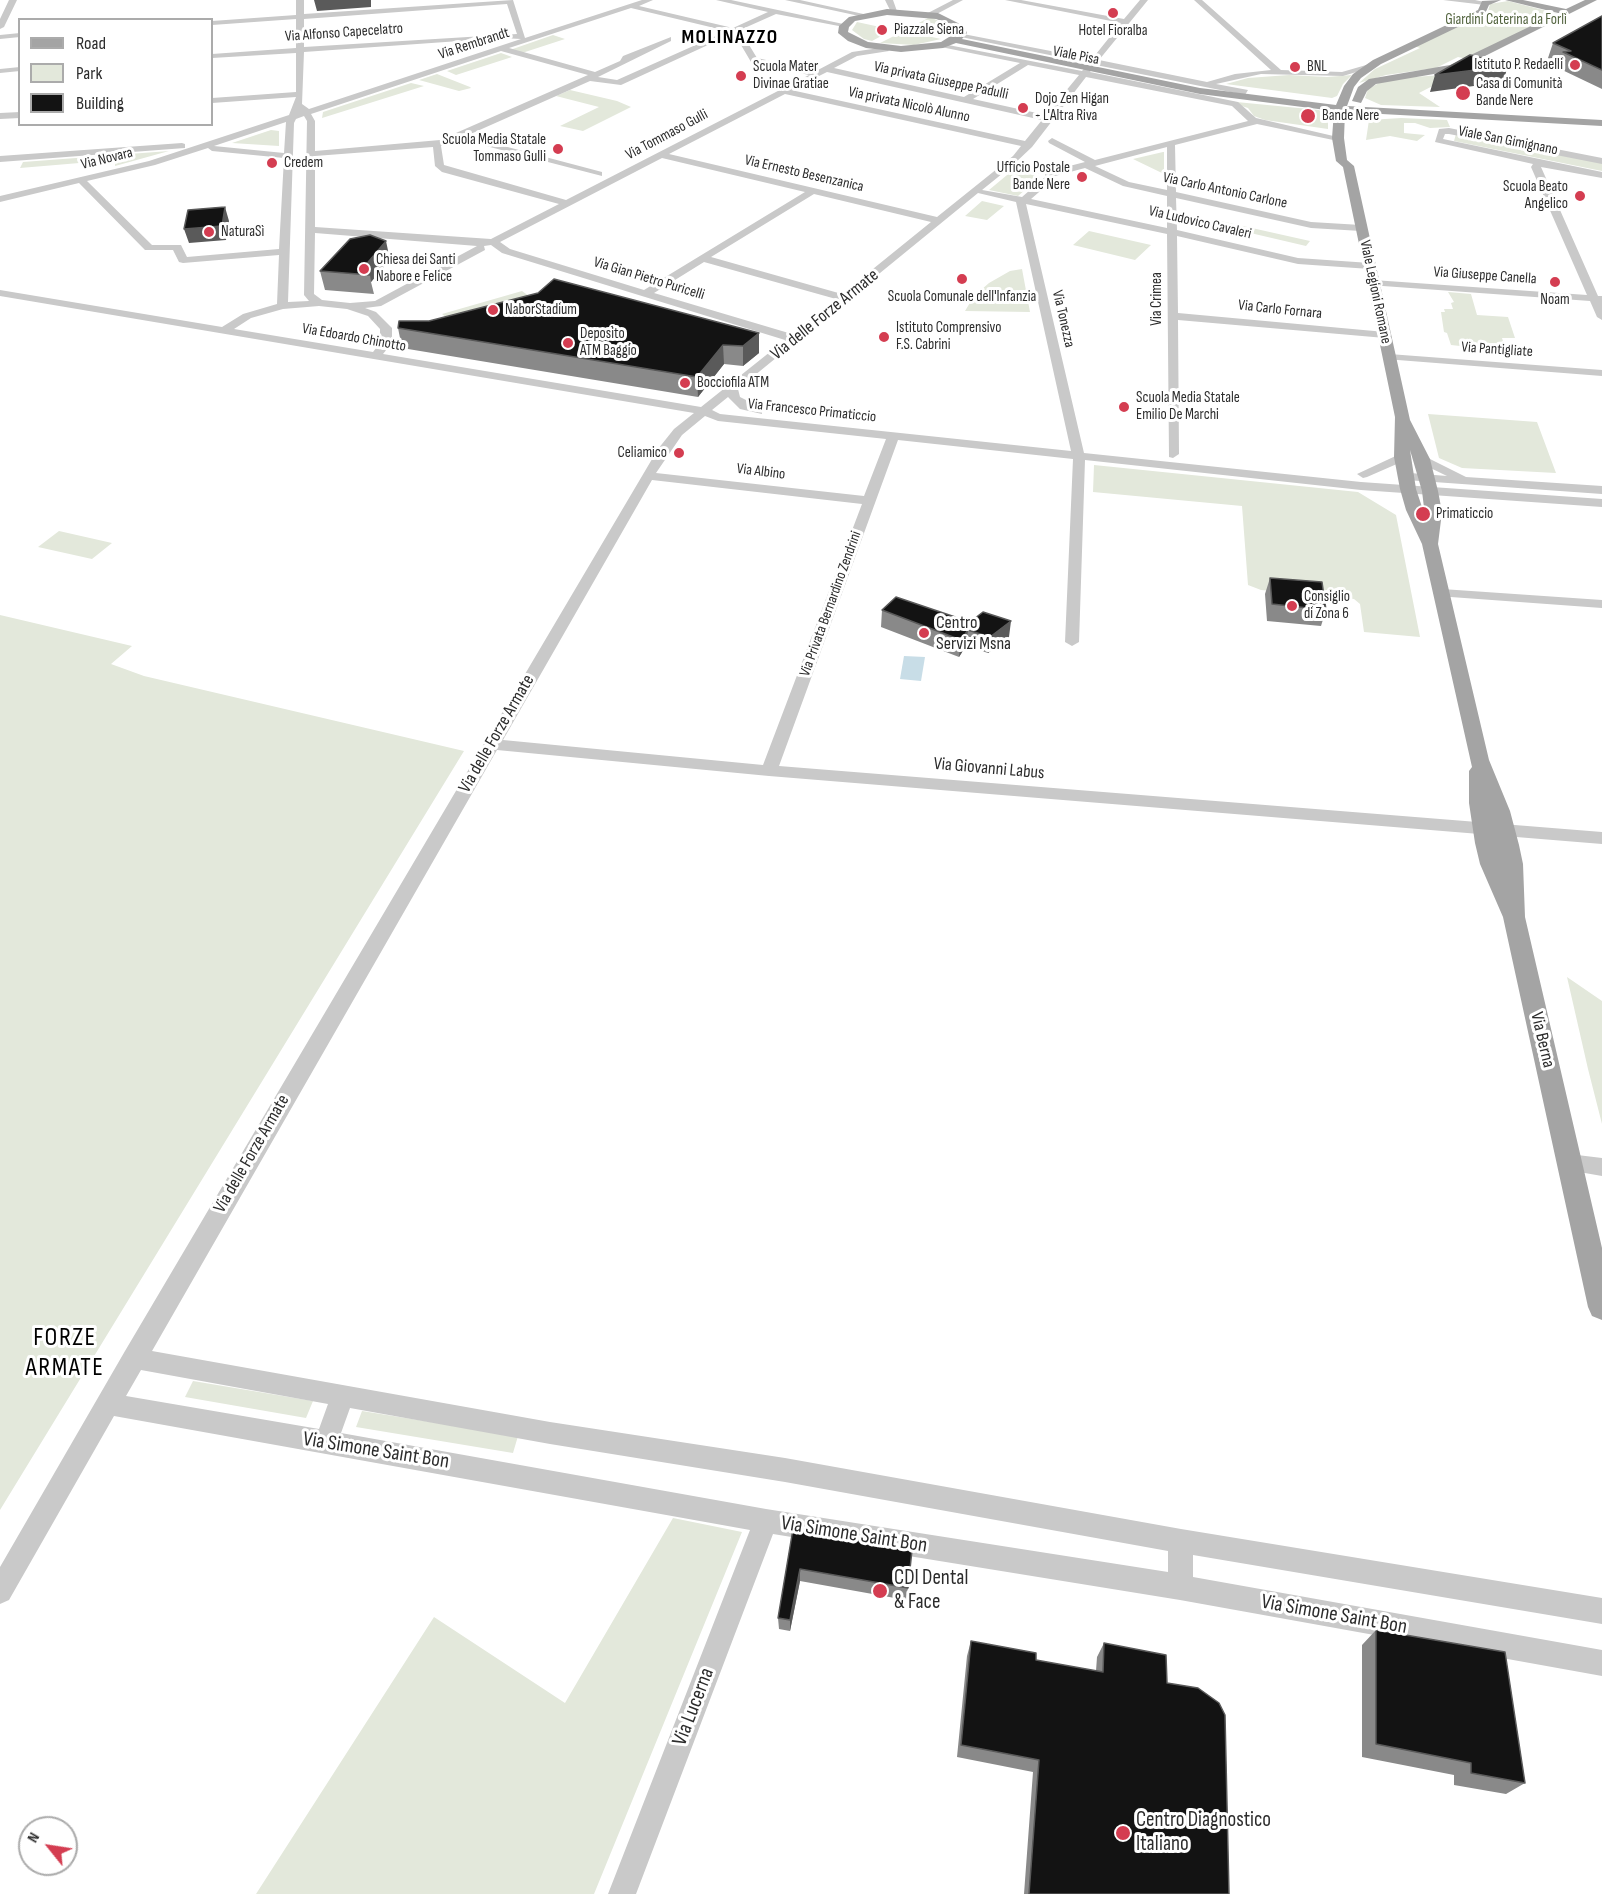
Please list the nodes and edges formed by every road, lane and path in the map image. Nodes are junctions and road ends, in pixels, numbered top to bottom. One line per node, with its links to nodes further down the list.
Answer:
1 (13, 0): 28 (street)
2 (300, 0): 24 (street)
3 (649, 0): 18 (street, Via Rembrandt)
4 (720, 0): 19 (street)
5 (789, 0): 20 (street)
6 (889, 0): 21 (street)
7 (959, 0): 23 (street)
8 (1010, 0): 26 (street)
9 (1144, 0): 26 (street, Via delle Forze Armate)
10 (1188, 0): 48 (street)
11 (1198, 0): 50 (street)
12 (1450, 0): 17 (street)
13 (1497, 0): 17 (main road)
14 (1510, 0): 22 (main road)
15 (1592, 0): 22 (main road)
16 (509, 1): 24 (street); 32 (street)
17 (1489, 1): 45 (main road)
18 (632, 3): 29 (street); 32 (street, Via Rembrandt); 37 (street, Via Rembrandt)
19 (777, 11): 27 (street); 29 (street)
20 (866, 11): 21 (main road); 27 (main road)
21 (895, 12): 23 (main road)
22 (1568, 12): 66 (main road)
23 (930, 14): 33 (main road)
24 (300, 16): 25 (street); 40 (street)
25 (213, 22)
26 (1127, 22): 46 (street, Via delle Forze Armate)
27 (844, 25): 36 (main road)
28 (0, 27)
29 (734, 30): 52 (street); 53 (street)
30 (18, 35): 31 (street)
31 (0, 37)
32 (522, 37): 37 (street, Via Rembrandt)
33 (958, 37): 38 (main road); 42 (street, Viale Pisa); 44 (main road, Viale Pisa)
34 (668, 39): 53 (street)
35 (479, 40): 37 (street); 37 (street, Via Alfonso Capecelatro); 40 (street, Via Alfonso Capecelatro)
36 (855, 42): 39 (main road); 41 (street)
37 (498, 44): 53 (street); 64 (street, Via Rembrandt); 64 (street, Via Rembrandt)
38 (941, 45): 39 (main road); 44 (street, Viale Pisa)
39 (886, 48): 41 (street, Via Tommaso Gulli)
40 (299, 52): 43 (street, Via Alfonso Capecelatro); 64 (street)
41 (855, 54): 47 (street, Via Tommaso Gulli)
42 (1046, 55): 44 (main road, Viale Pisa); 46 (main road, Viale Pisa)
43 (213, 58)
44 (1026, 58): 46 (street, Viale Pisa); 60 (street)
45 (1370, 65): 50 (street); 63 (main road)
46 (1091, 68): 54 (street, Viale Pisa); 55 (main road, Viale Pisa); 58 (street, Viale Pisa); 71 (street, Via delle Forze Armate)
47 (826, 69): 52 (street, Via Tommaso Gulli); 60 (street, Via privata Giuseppe Padulli)
48 (1263, 69)
49 (18, 72): 51 (street)
50 (1278, 72): 54 (street)
51 (0, 73)
52 (817, 74): 56 (street, Via Tommaso Gulli)
53 (592, 76): 74 (street)
54 (1209, 84): 57 (street, Viale Pisa)
55 (1174, 85): 57 (main road); 61 (main road)
56 (783, 91): 78 (street, Via privata Nicolò Alunno); 82 (street, Via Tommaso Gulli)
57 (1245, 92): 62 (main road)
58 (1204, 97): 61 (street); 72 (street)
59 (213, 100): 64 (street)
60 (966, 100): 71 (street, Via privata Giuseppe Padulli)
61 (1259, 100): 62 (main road)
62 (1312, 103): 63 (main road); 63 (main road)
63 (1342, 106): 66 (main road); 75 (main road)
64 (299, 108): 79 (street, Via Novara); 81 (street); 83 (street)
65 (1389, 110): 66 (main road); 66 (main road); 67 (main road)
66 (1356, 111)
67 (1438, 112): 70 (main road); 73 (main road)
68 (18, 115): 69 (street)
69 (0, 116)
70 (1602, 117)
71 (1050, 119): 78 (street, Via delle Forze Armate)
72 (1257, 121): 75 (street); 77 (street)
73 (1602, 123)
74 (458, 136): 81 (street); 89 (street)
75 (1344, 138): 100 (main road, Viale Legioni Romane)
76 (1052, 141): 87 (street, Via Carlo Antonio Carlone)
77 (1171, 144): 87 (street); 95 (street, Via Crimea)
78 (1029, 145): 88 (street, Via delle Forze Armate)
79 (200, 147): 83 (street); 84 (street); 92 (street, Via Novara)
80 (437, 147): 98 (street)
81 (310, 154): 101 (street)
82 (662, 155): 93 (street, Via Ernesto Besenzanica); 98 (street, Via Tommaso Gulli)
83 (288, 156): 105 (street)
84 (0, 159)
85 (1602, 161): 86 (street, Viale San Gimignano)
86 (1538, 162): 91 (street, Viale San Gimignano); 112 (street)
87 (1090, 164): 90 (street); 95 (street, Via Carlo Antonio Carlone)
88 (1007, 166): 90 (street); 99 (street, Via delle Forze Armate)
89 (599, 174)
90 (1050, 174): 97 (street)
91 (1602, 175)
92 (82, 181): 96 (street, Via Novara); 105 (street)
93 (811, 192): 99 (street, Via Ernesto Besenzanica); 106 (street)
94 (983, 193): 97 (street, Via Ludovico Cavaleri)
95 (1172, 194): 100 (street, Via Carlo Antonio Carlone); 102 (street, Via Crimea)
96 (0, 200)
97 (1024, 201): 102 (street, Via Ludovico Cavaleri); 133 (street, Via Tonezza)
98 (566, 203): 103 (street, Via Tommaso Gulli)
99 (940, 221): 111 (street, Via delle Forze Armate)
100 (1361, 228): 107 (main road, Viale Legioni Romane)
101 (310, 230): 104 (street); 113 (street)
102 (1172, 231): 107 (street, Via Ludovico Cavaleri); 116 (street, Via Crimea)
103 (494, 243): 104 (street, Via Tommaso Gulli); 110 (street, Via Gian Pietro Puricelli)
104 (480, 246): 115 (street)
105 (284, 252): 114 (street)
106 (703, 258): 110 (street); 111 (street)
107 (1370, 266): 108 (main road, Viale Legioni Romane)
108 (1373, 283): 112 (street, Via Giuseppe Canella); 119 (main road, Viale Legioni Romane)
109 (0, 293): 118 (street, Via Edoardo Chinotto)
110 (645, 294): 120 (street, Via Gian Pietro Puricelli)
111 (844, 298): 120 (street, Via delle Forze Armate)
112 (1598, 299): 117 (street)
113 (319, 303): 114 (street); 115 (street)
114 (282, 306): 118 (street)
115 (374, 309): 121 (street)
116 (1173, 316): 119 (street, Via Carlo Fornara); 134 (street, Via Crimea)
117 (1602, 317)
118 (223, 331): 121 (street, Via Edoardo Chinotto)
119 (1385, 336): 122 (main road, Viale Legioni Romane)
120 (795, 339): 124 (street, Via delle Forze Armate)
121 (375, 357): 125 (street, Via Edoardo Chinotto)
122 (1389, 357): 123 (street, Via Pantigliate); 128 (main road, Viale Legioni Romane)
123 (1602, 373)
124 (732, 389): 126 (street, Via delle Forze Armate); 127 (street)
125 (664, 404): 126 (street, Via Edoardo Chinotto); 129 (street)
126 (704, 411): 127 (street, Via Francesco Primaticcio); 129 (street, Via delle Forze Armate); 130 (street, Via Francesco Primaticcio)
127 (758, 411): 130 (street, Via Francesco Primaticcio)
128 (1403, 419): 136 (main road, Viale Legioni Romane); 137 (main road, Viale Legioni Romane)
129 (671, 426): 138 (street, Via delle Forze Armate)
130 (839, 426): 131 (street, Via Francesco Primaticcio); 132 (street, Via Francesco Primaticcio)
131 (893, 437): 132 (street, Via Francesco Primaticcio); 145 (street, Via Privata Bernardino Zendrini)
132 (968, 439): 133 (street, Via Francesco Primaticcio)
133 (1077, 451): 135 (street, Via Francesco Primaticcio); 152 (street)
134 (1173, 454): 135 (street, Via Francesco Primaticcio); 139 (street, Via Francesco Primaticcio)
135 (1118, 455): 139 (street, Via Francesco Primaticcio)
136 (1402, 457): 140 (street); 141 (main road, Viale Legioni Romane)
137 (1422, 459): 142 (main road, Viale Legioni Romane); 143 (street)
138 (648, 476): 145 (street, Via Albino); 153 (street, Via delle Forze Armate)
139 (1321, 476): 140 (street, Via Francesco Primaticcio)
140 (1362, 480): 141 (street, Via Francesco Primaticcio); 147 (street, Via Francesco Primaticcio)
141 (1407, 483): 142 (street); 147 (main road, Viale Legioni Romane)
142 (1429, 485): 143 (street); 148 (main road, Viale Legioni Romane)
143 (1474, 488): 144 (street); 146 (street); 148 (street)
144 (1602, 490)
145 (870, 501): 154 (street, Via Privata Bernardino Zendrini)
146 (1602, 503)
147 (1414, 510): 149 (main road, Viale Legioni Romane)
148 (1434, 512): 149 (main road, Viale Legioni Romane)
149 (1430, 544): 150 (main road, Viale Legioni Romane)
150 (1442, 593): 151 (street); 155 (main road, Viale Legioni Romane)
151 (1602, 604)
152 (1072, 642)
153 (491, 744): 154 (street, Via Giovanni Labus); 160 (street, Via delle Forze Armate)
154 (769, 771): 155 (street, Via Giovanni Labus)
155 (1494, 830): 156 (street, Via Giovanni Labus); 157 (main road, Via Berna)
156 (1602, 838)
157 (1569, 1163): 158 (street); 159 (main road, Via Berna)
158 (1602, 1167)
159 (1602, 1307)
160 (133, 1358): 161 (street); 162 (street, Via delle Forze Armate)
161 (343, 1396): 163 (street); 165 (street)
162 (107, 1404): 163 (street, Via Simone Saint Bon); 167 (street, Via delle Forze Armate)
163 (325, 1443): 164 (street, Via Simone Saint Bon)
164 (766, 1521): 166 (street, Via Simone Saint Bon); 170 (street, Via Lucerna)
165 (1181, 1541): 166 (street); 168 (street)
166 (1180, 1587): 169 (street, Via Simone Saint Bon)
167 (0, 1591)
168 (1602, 1611)
169 (1602, 1663)
170 (622, 1894)

